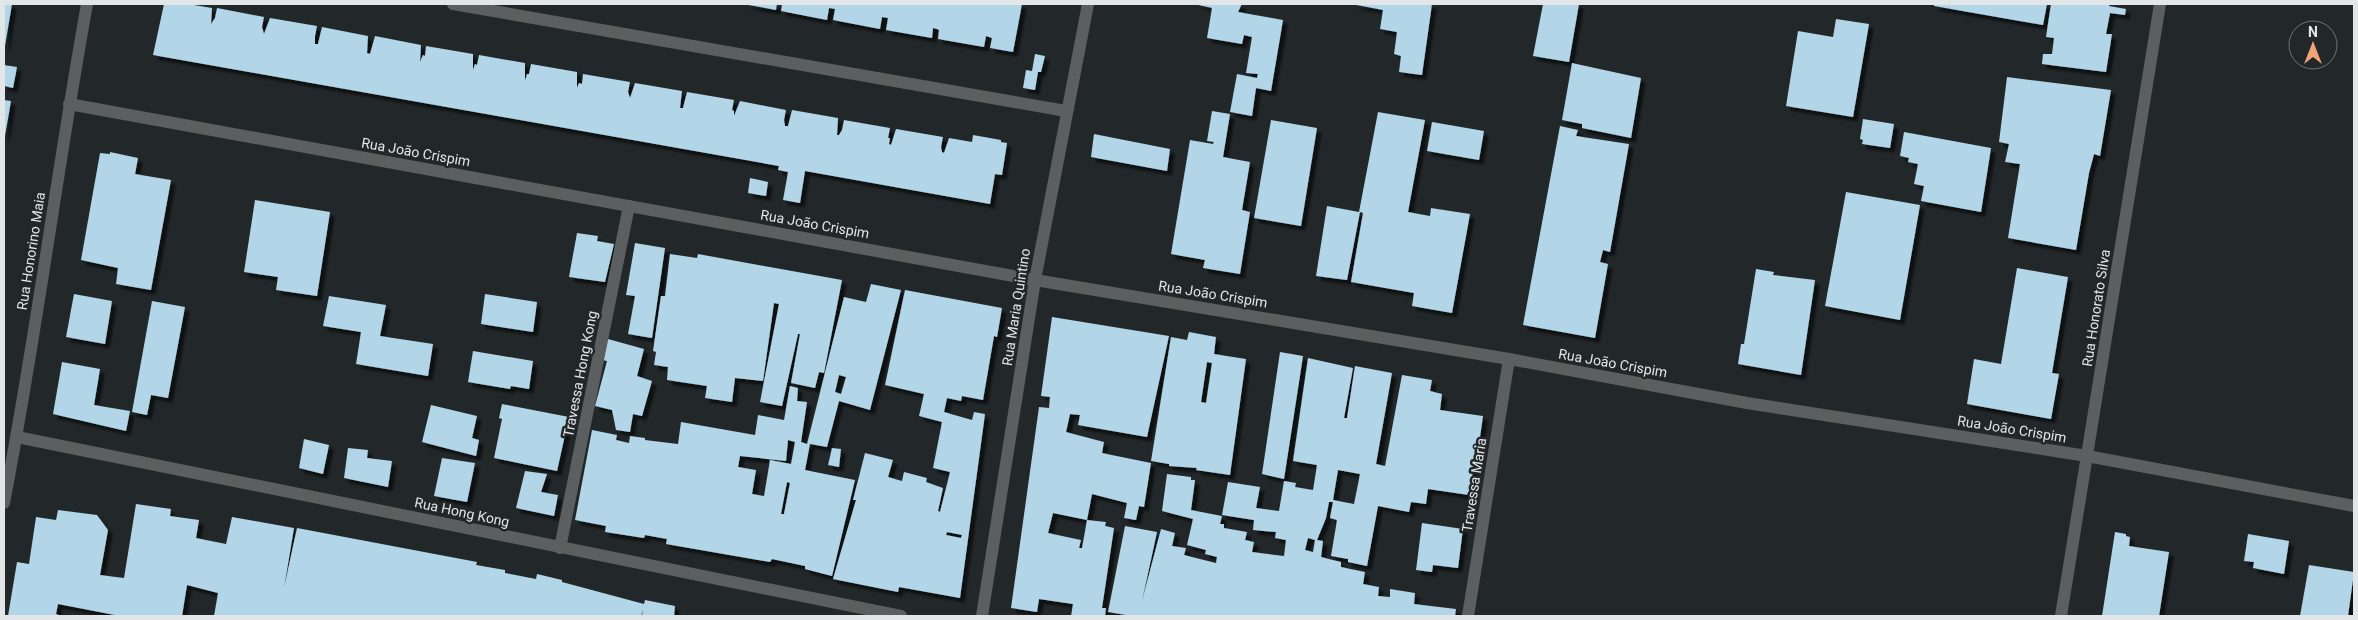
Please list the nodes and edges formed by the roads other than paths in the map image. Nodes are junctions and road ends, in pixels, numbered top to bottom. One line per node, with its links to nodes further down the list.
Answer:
1 (87, 4): 5 (street, Rua Honorino Maia)
2 (453, 4): 6 (street)
3 (1088, 4): 6 (street, Rua Maria Quintino)
4 (2160, 4): 11 (street, Rua Honorato Silva)
5 (69, 104): 7 (street, Rua João Crispim); 10 (street, Rua Honorino Maia)
6 (1066, 111): 8 (street, Rua Maria Quintino)
7 (629, 206): 8 (street, Rua João Crispim); 14 (street, Travessa Hong Kong)
8 (1035, 280): 9 (street, Rua João Crispim); 16 (street, Rua Maria Quintino)
9 (1509, 359): 11 (street, Rua João Crispim); 17 (street, Travessa Maria)
10 (17, 437): 12 (street, Rua Honorino Maia); 14 (street, Rua Hong Kong)
11 (2087, 456): 13 (street, Rua João Crispim); 18 (street, Rua Honorato Silva)
12 (4, 503)
13 (2354, 506)
14 (560, 548): 15 (street, Rua Hong Kong)
15 (901, 616)
16 (982, 616)
17 (1468, 616)
18 (2061, 616)

